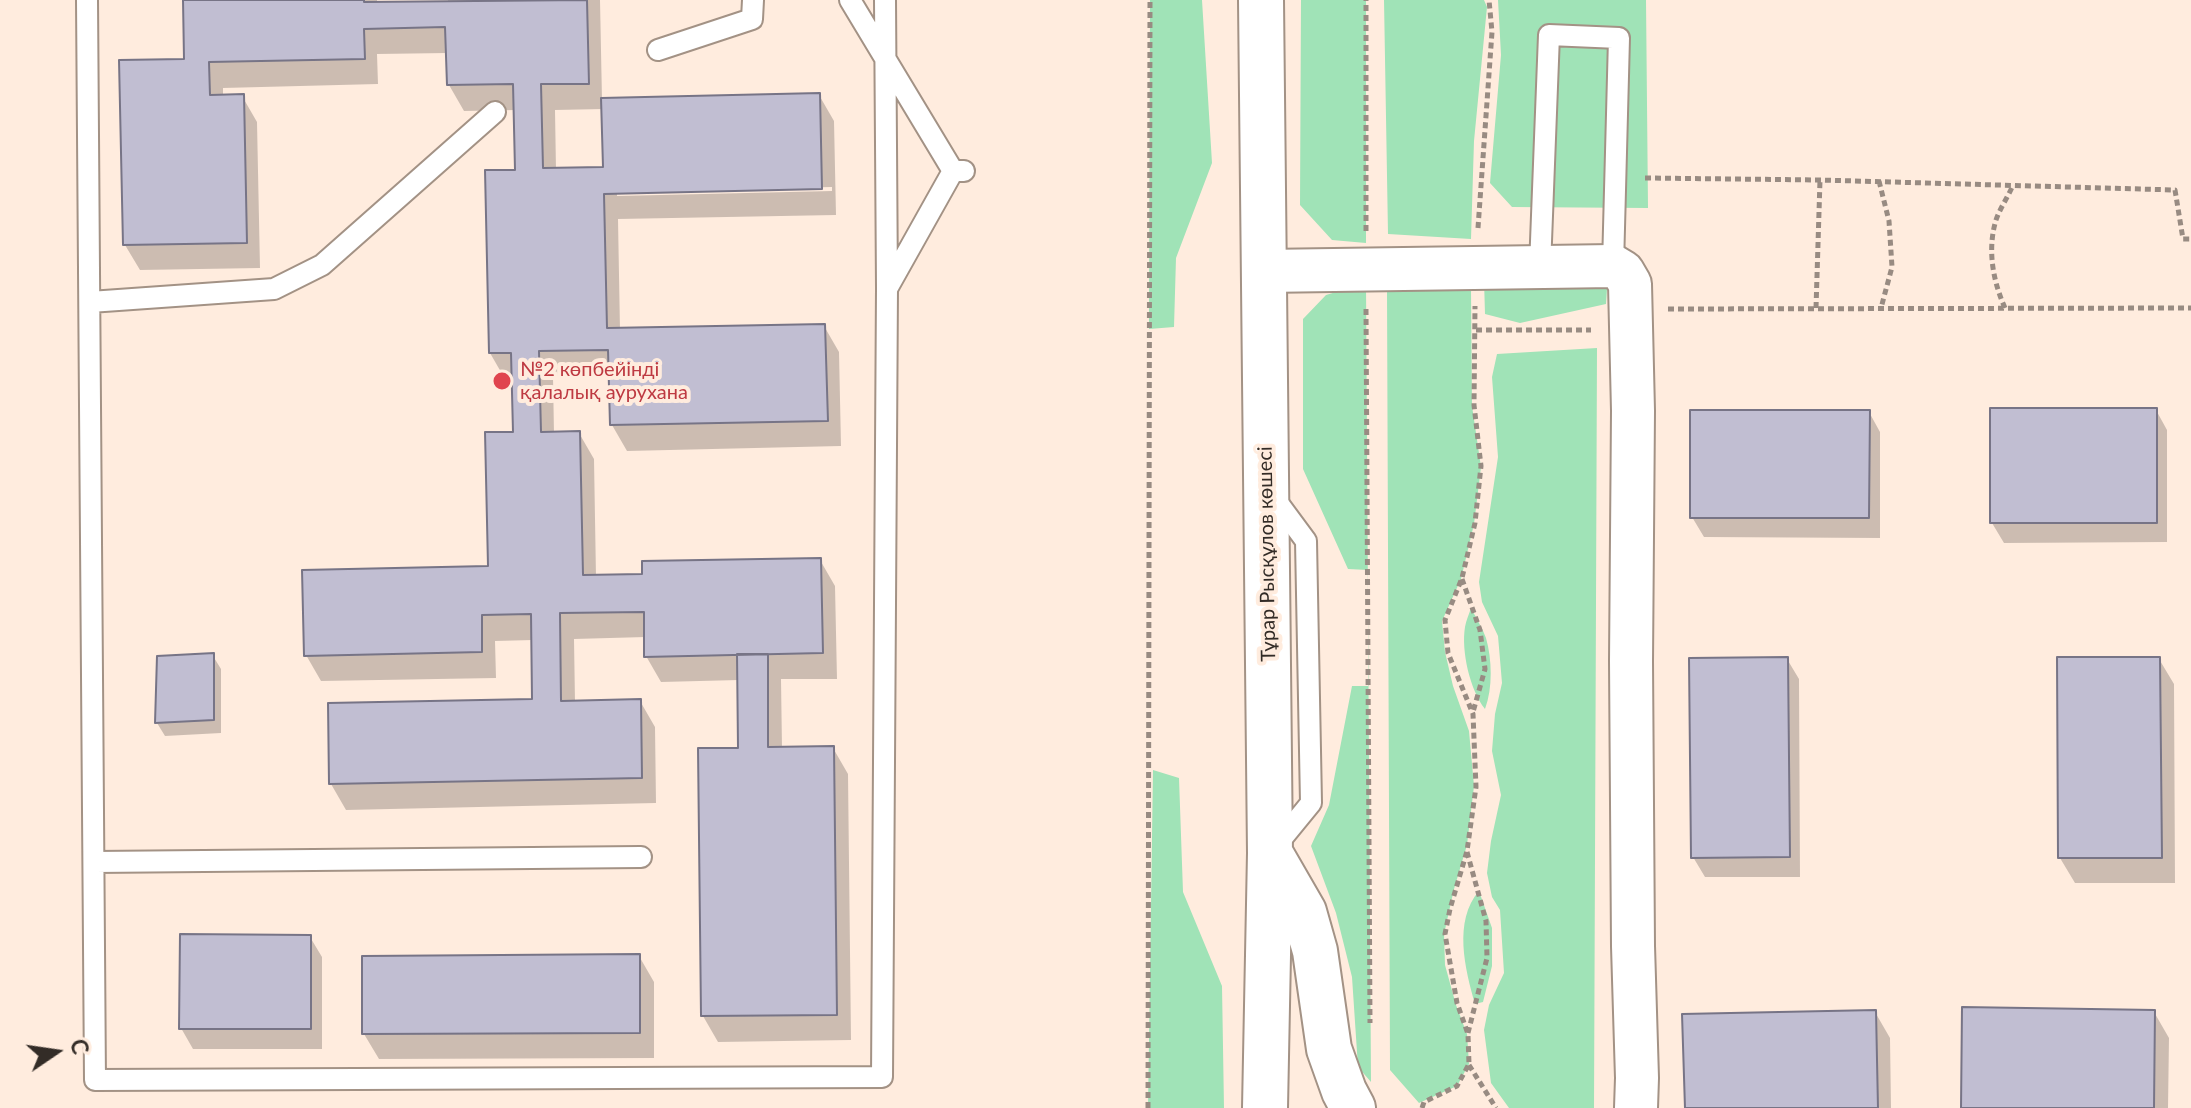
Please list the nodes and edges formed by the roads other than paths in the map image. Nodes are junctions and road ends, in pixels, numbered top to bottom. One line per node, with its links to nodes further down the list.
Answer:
1 (87, 0): 13 (lane)
2 (753, 0): 6 (lane)
3 (850, 0): 7 (lane)
4 (885, 0): 7 (lane)
5 (1261, 0): 11 (street, Тұрар Рысқұлов көшесі)
6 (658, 50)
7 (886, 59): 12 (lane); 12 (lane)
8 (495, 112): 13 (lane)
9 (1613, 266): 10 (street); 10 (lane); 19 (street)
10 (1540, 267): 11 (street)
11 (1264, 271): 14 (street, Тұрар Рысқұлов көшесі)
12 (887, 288): 16 (lane)
13 (90, 302): 16 (lane)
14 (1270, 853): 17 (street, Тұрар Рысқұлов көшесі); 18 (street)
15 (641, 857): 16 (lane)
16 (95, 862)
17 (1265, 1108)
18 (1353, 1108)
19 (1636, 1108)

